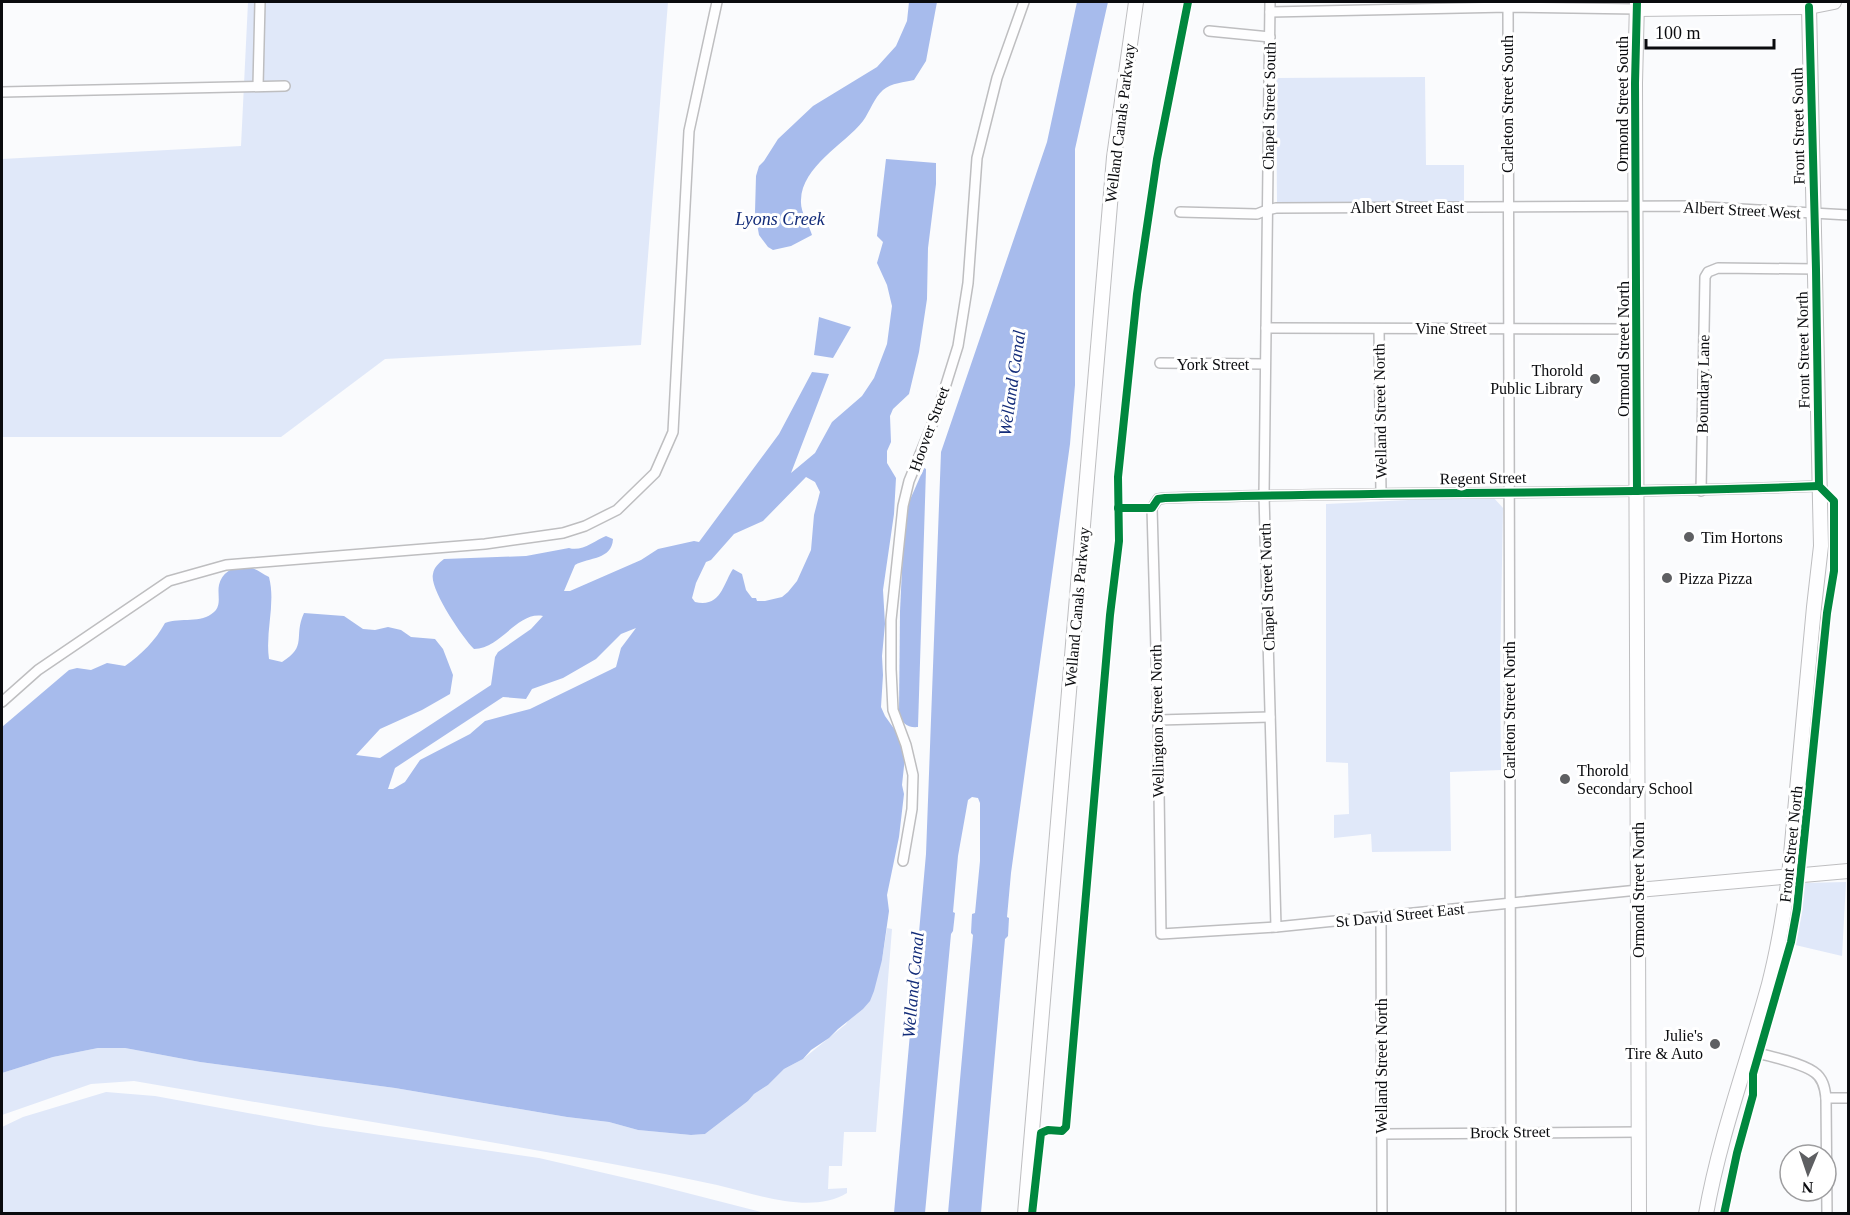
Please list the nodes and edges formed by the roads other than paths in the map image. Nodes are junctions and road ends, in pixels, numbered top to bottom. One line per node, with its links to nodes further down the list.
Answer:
1 (260, 2): 13 (street)
2 (717, 2): 36 (street)
3 (1024, 2): 39 (street, Hoover Street)
4 (1136, 2): 53 (street, Welland Canals Parkway)
5 (1834, 2): 7 (street)
6 (1508, 4): 8 (street); 9 (street); 16 (street, Carleton Street South)
7 (1809, 4): 9 (street); 20 (street, Front Street South)
8 (1379, 5): 10 (street)
9 (1637, 5): 17 (street, Ormond Street South)
10 (1270, 7): 12 (street, Chapel Street South)
11 (1209, 31): 12 (street)
12 (1270, 37): 18 (street, Chapel Street South)
13 (258, 86): 14 (street); 15 (street)
14 (285, 86)
15 (2, 92)
16 (1507, 207): 17 (street, Albert Street East); 18 (street, Albert Street East); 24 (street, Carleton Street North)
17 (1635, 207): 20 (street, Albert Street West); 26 (street, Ormond Street North)
18 (1267, 210): 19 (street, Albert Street East); 23 (street, Chapel Street North)
19 (1180, 212)
20 (1813, 213): 21 (street, Albert Street West); 22 (street, Front Street North)
21 (1848, 215)
22 (1816, 269): 29 (street, Front Street North); 32 (street, Boundary Lane)
23 (1266, 328): 25 (street, Vine Street); 28 (street, Chapel Street North)
24 (1507, 328): 25 (street, Vine Street); 26 (street, Vine Street); 30 (street, Carleton Street North)
25 (1379, 329): 33 (street, Welland Street North)
26 (1637, 329): 31 (street, Ormond Street North)
27 (1160, 363): 28 (street, York Street)
28 (1265, 364): 34 (street, Chapel Street North)
29 (1819, 486): 32 (street, Regent Street); 41 (street, Front Street North)
30 (1508, 491): 31 (street, Regent Street); 33 (street, Regent Street); 43 (street, Carleton Street North)
31 (1637, 491): 32 (street, Regent Street); 42 (street, Ormond Street North)
32 (1701, 491)
33 (1381, 494): 34 (street, Regent Street)
34 (1264, 495): 35 (street, Regent Street); 37 (street, Chapel Street North)
35 (1152, 508): 38 (street, Wellington Street North)
36 (2, 702)
37 (1270, 717): 38 (street); 45 (street, Chapel Street North)
38 (1158, 720): 46 (street, Wellington Street North)
39 (903, 861)
40 (1848, 871): 41 (street)
41 (1789, 876): 42 (street); 47 (street, Front Street North)
42 (1638, 890): 43 (street, St David Street East); 51 (street, Ormond Street North)
43 (1509, 902): 44 (street, St David Street East); 50 (street, Carleton Street North)
44 (1381, 918): 45 (street, St David Street East); 52 (street, Welland Street North)
45 (1276, 927): 46 (street, St David Street East)
46 (1161, 934)
47 (1748, 1051): 48 (street); 57 (street, Front Street North)
48 (1826, 1098): 49 (street); 58 (street)
49 (1848, 1098)
50 (1510, 1132): 51 (street, Brock Street); 52 (street, Brock Street); 55 (street, Carleton Street North)
51 (1639, 1132): 56 (street, Ormond Street North)
52 (1382, 1134): 54 (street, Welland Street North)
53 (1025, 1214)
54 (1382, 1214)
55 (1510, 1214)
56 (1639, 1214)
57 (1706, 1214)
58 (1827, 1214)

